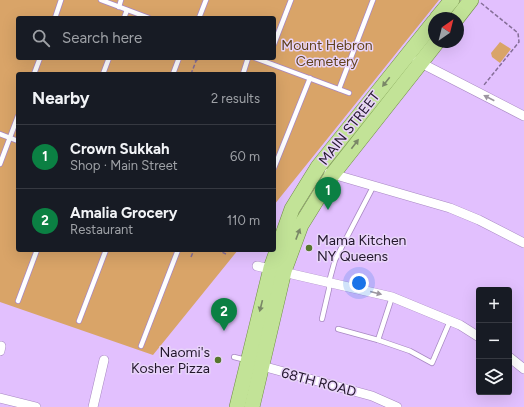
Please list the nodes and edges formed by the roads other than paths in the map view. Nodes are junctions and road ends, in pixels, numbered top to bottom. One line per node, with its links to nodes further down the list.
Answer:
1 (61, 0): 13 (lane)
2 (100, 0): 9 (lane)
3 (122, 0): 9 (lane)
4 (206, 0): 16 (lane)
5 (291, 0): 18 (lane)
6 (373, 0): 32 (lane)
7 (452, 0): 11 (main road)
8 (476, 2): 12 (main road)
9 (119, 7): 10 (lane)
10 (127, 10): 14 (lane); 15 (lane)
11 (442, 12)
12 (464, 12)
13 (56, 16)
14 (125, 16)
15 (144, 16)
16 (200, 16)
17 (428, 29): 20 (main road, MAIN STREET)
18 (276, 39)
19 (432, 48): 26 (main road, MAIN STREET)
20 (408, 54): 26 (street); 41 (main road, MAIN STREET, one-way to 41)
21 (39, 60): 27 (lane)
22 (108, 60): 28 (lane)
23 (178, 60): 29 (lane)
24 (247, 60): 30 (lane)
25 (268, 60): 31 (lane)
26 (420, 63): 34 (street, one-way to 26); 42 (main road, MAIN STREET, one-way to 26)
27 (35, 72)
28 (104, 72)
29 (174, 72)
30 (243, 72)
31 (310, 78): 32 (lane); 39 (lane)
32 (338, 89): 33 (lane)
33 (350, 93)
34 (524, 116)
35 (16, 122): 37 (lane)
36 (0, 134): 37 (lane)
37 (10, 138): 38 (lane); 40 (lane)
38 (16, 140)
39 (276, 163)
40 (0, 164)
41 (318, 167): 42 (street); 48 (main road, MAIN STREET)
42 (332, 175): 43 (street); 48 (main road, MAIN STREET, one-way to 42)
43 (373, 186): 44 (street); 49 (lane)
44 (524, 243)
45 (36, 252): 51 (lane)
46 (105, 252): 53 (lane)
47 (177, 252): 58 (lane)
48 (271, 268): 49 (street); 61 (main road, MAIN STREET)
49 (329, 282): 50 (street, one-way to 50); 52 (lane)
50 (392, 297): 54 (street); 57 (lane)
51 (18, 302)
52 (322, 319)
53 (79, 321)
54 (450, 321): 56 (street); 57 (lane)
55 (338, 329): 57 (lane)
56 (476, 335)
57 (378, 340)
58 (141, 346)
59 (512, 359): 62 (street)
60 (104, 360): 66 (street)
61 (248, 362): 67 (main road, MAIN STREET); 68 (main road, MAIN STREET); 69 (street, 68TH ROAD)
62 (524, 369)
63 (0, 398): 64 (street)
64 (9, 404): 65 (street)
65 (36, 407)
66 (93, 407)
67 (237, 407)
68 (252, 407)
69 (397, 407)

